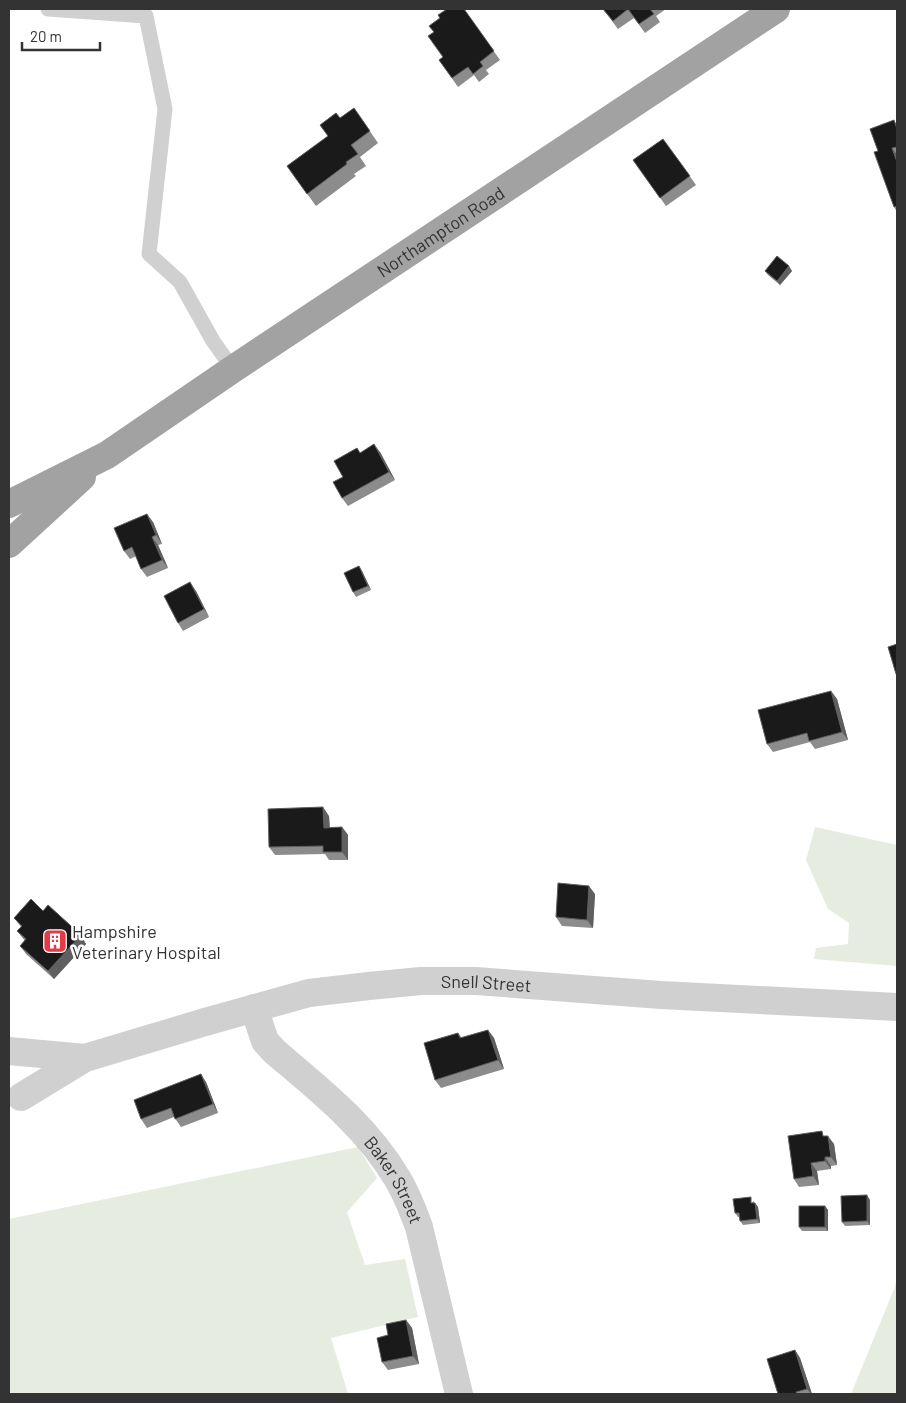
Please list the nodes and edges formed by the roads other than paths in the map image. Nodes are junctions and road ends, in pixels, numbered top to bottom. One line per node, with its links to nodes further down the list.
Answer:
1 (48, 9): 3 (lane)
2 (776, 9): 3 (highway, Northampton Road)
3 (233, 369): 4 (highway, Northampton Road)
4 (107, 454): 5 (highway, Northampton Road); 6 (highway, Northampton Road)
5 (9, 504)
6 (9, 544)
7 (897, 1007): 8 (street, Snell Street)
8 (254, 1008): 10 (street, Snell Street); 12 (street, Baker Street)
9 (9, 1052): 10 (street, Snell Street); 11 (street)
10 (85, 1058): 11 (street, Snell Street)
11 (15, 1103)
12 (459, 1394)

